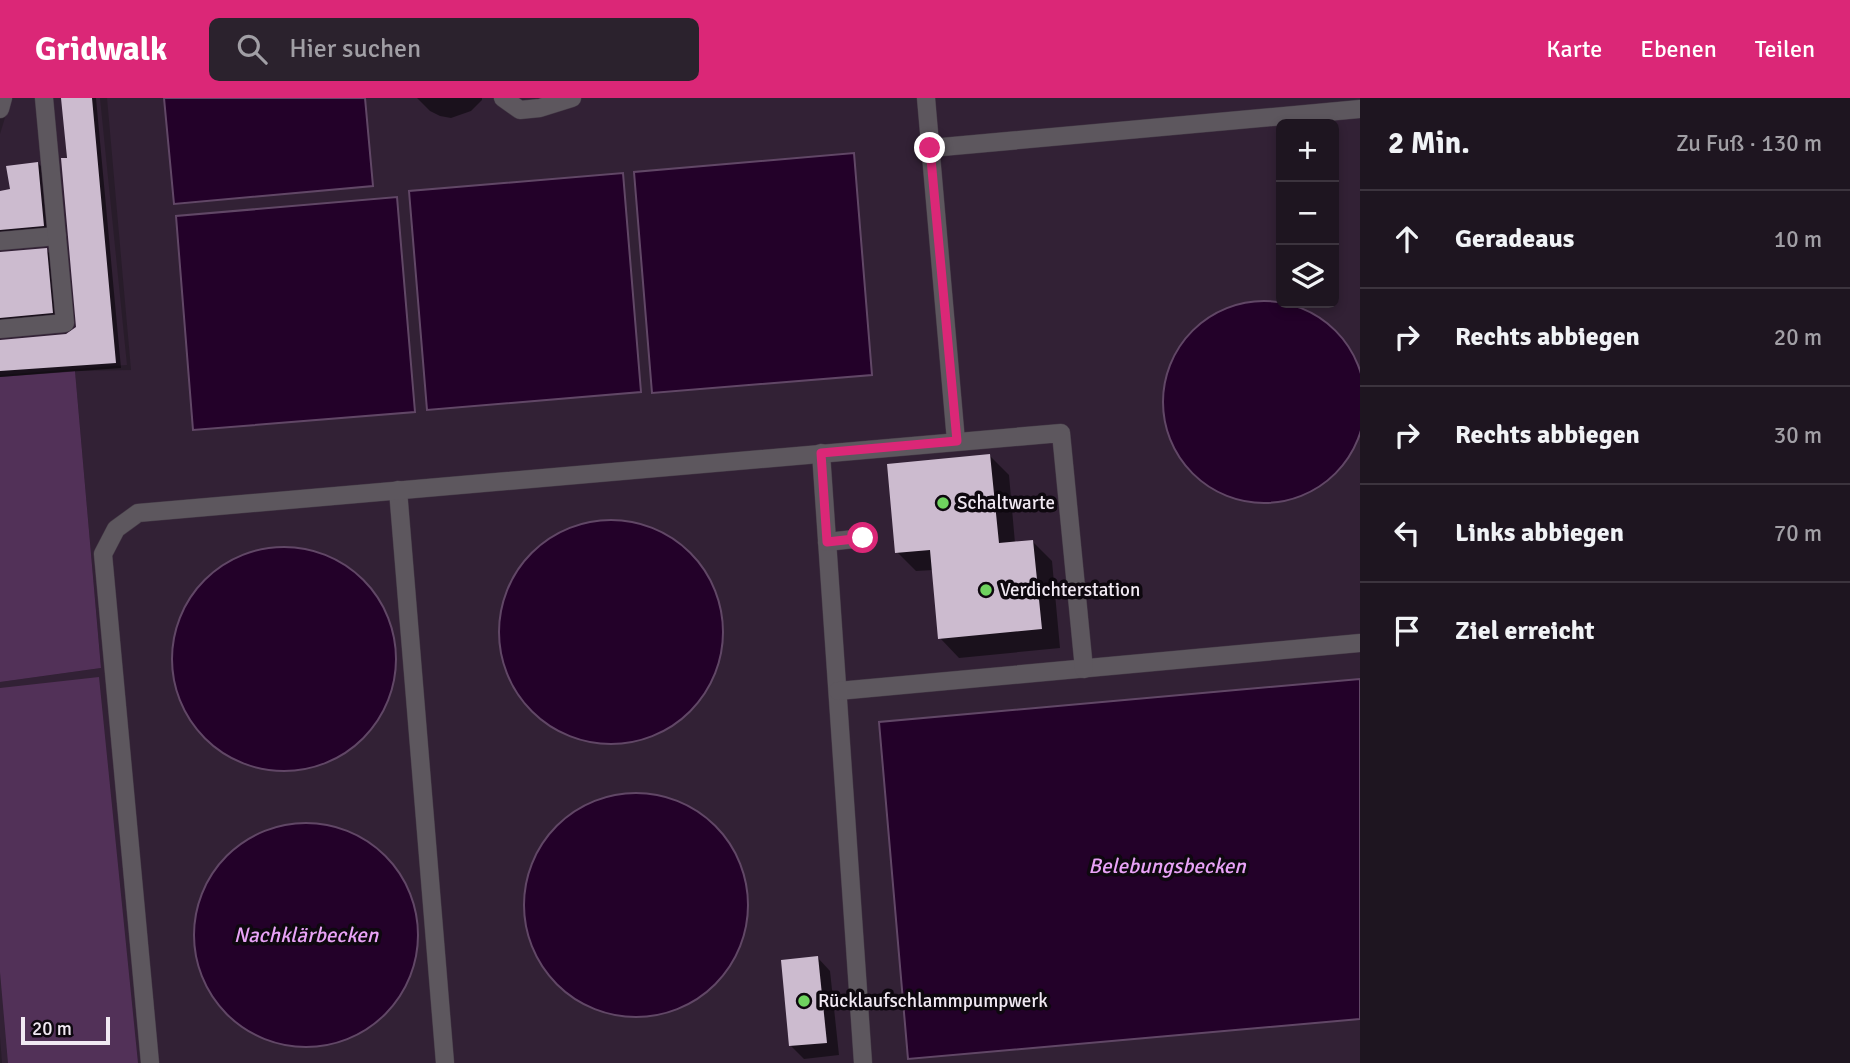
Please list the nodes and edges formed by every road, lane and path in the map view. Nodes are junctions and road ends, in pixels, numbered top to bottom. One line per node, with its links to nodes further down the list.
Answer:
1 (3, 98): 6 (lane)
2 (44, 98): 9 (lane)
3 (503, 98): 4 (lane)
4 (572, 98)
5 (926, 98): 8 (lane)
6 (0, 109)
7 (1360, 109): 8 (lane)
8 (930, 148): 12 (lane)
9 (57, 236): 10 (lane); 11 (lane)
10 (0, 241)
11 (0, 329)
12 (957, 441): 13 (lane); 18 (lane)
13 (821, 453): 14 (lane); 16 (lane)
14 (398, 490): 20 (lane); 21 (lane)
15 (863, 538): 16 (lane)
16 (827, 542): 19 (lane)
17 (1360, 643): 18 (lane)
18 (1084, 669): 19 (lane)
19 (838, 691): 22 (lane)
20 (150, 1063)
21 (445, 1063)
22 (863, 1063)

